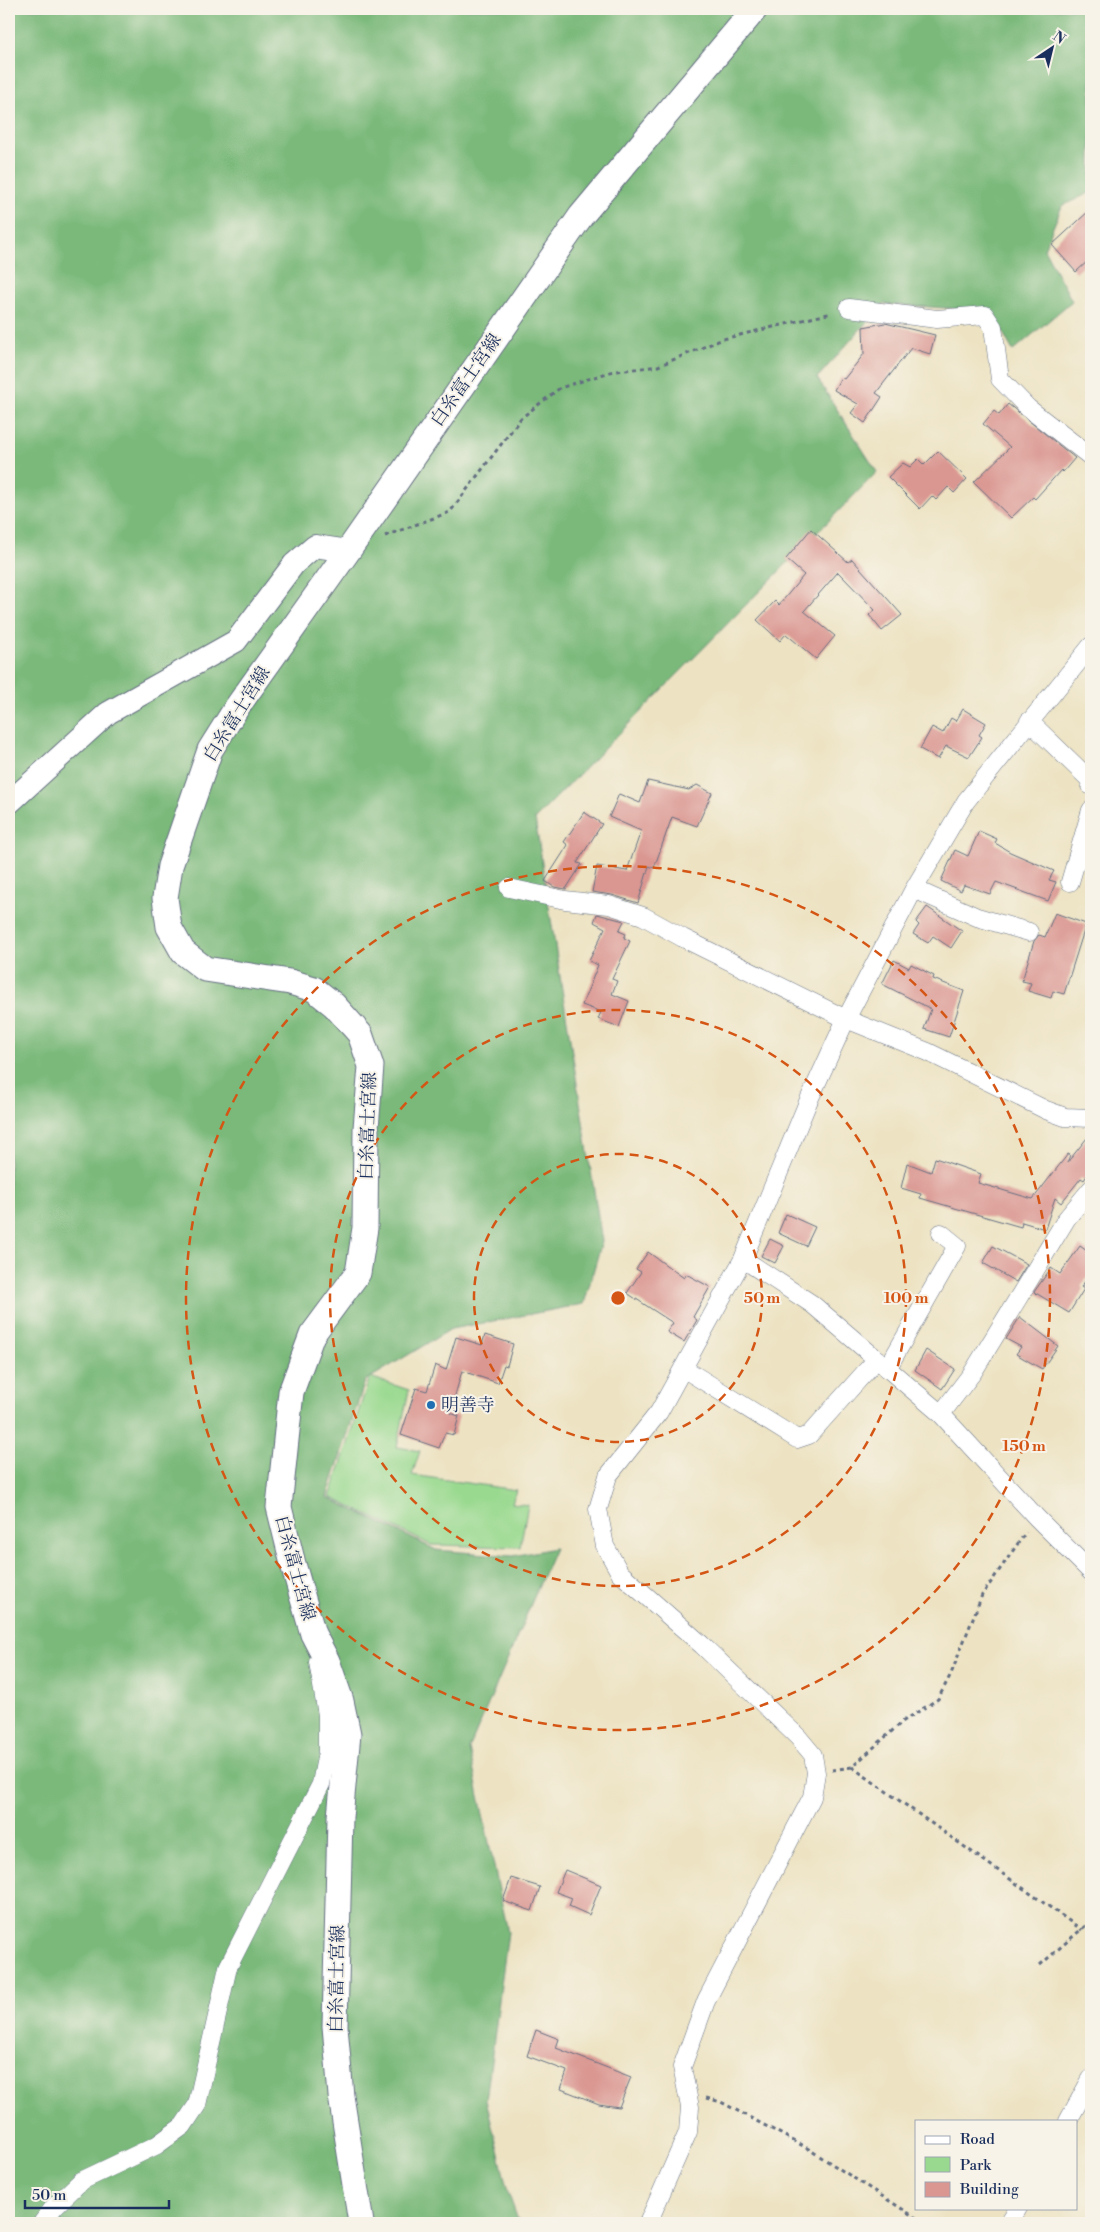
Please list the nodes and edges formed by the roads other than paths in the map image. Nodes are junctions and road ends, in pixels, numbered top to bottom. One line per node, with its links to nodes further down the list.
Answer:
1 (755, 9): 4 (main road, 白糸富士宮線)
2 (849, 308): 3 (street)
3 (1091, 457)
4 (348, 552): 8 (street); 23 (main road, 白糸富士宮線)
5 (1091, 646): 6 (street)
6 (1030, 721): 7 (street); 12 (street)
7 (1091, 786)
8 (9, 803)
9 (1091, 810): 10 (street)
10 (1070, 882)
11 (509, 888): 14 (street)
12 (914, 889): 13 (street); 14 (street)
13 (1029, 932)
14 (846, 1019): 15 (street); 18 (street)
15 (1091, 1118)
16 (1091, 1189): 21 (street)
17 (941, 1233): 19 (street)
18 (743, 1259): 19 (street); 20 (street)
19 (881, 1365): 20 (street); 21 (street)
20 (683, 1368): 29 (street)
21 (941, 1414): 22 (street)
22 (1091, 1572)
23 (313, 1634): 27 (street); 28 (main road, 白糸富士宮線)
24 (1091, 2079): 25 (street)
25 (1069, 2120)
26 (1017, 2210): 30 (street)
27 (42, 2223)
28 (361, 2223)
29 (648, 2223)
30 (1009, 2223)

